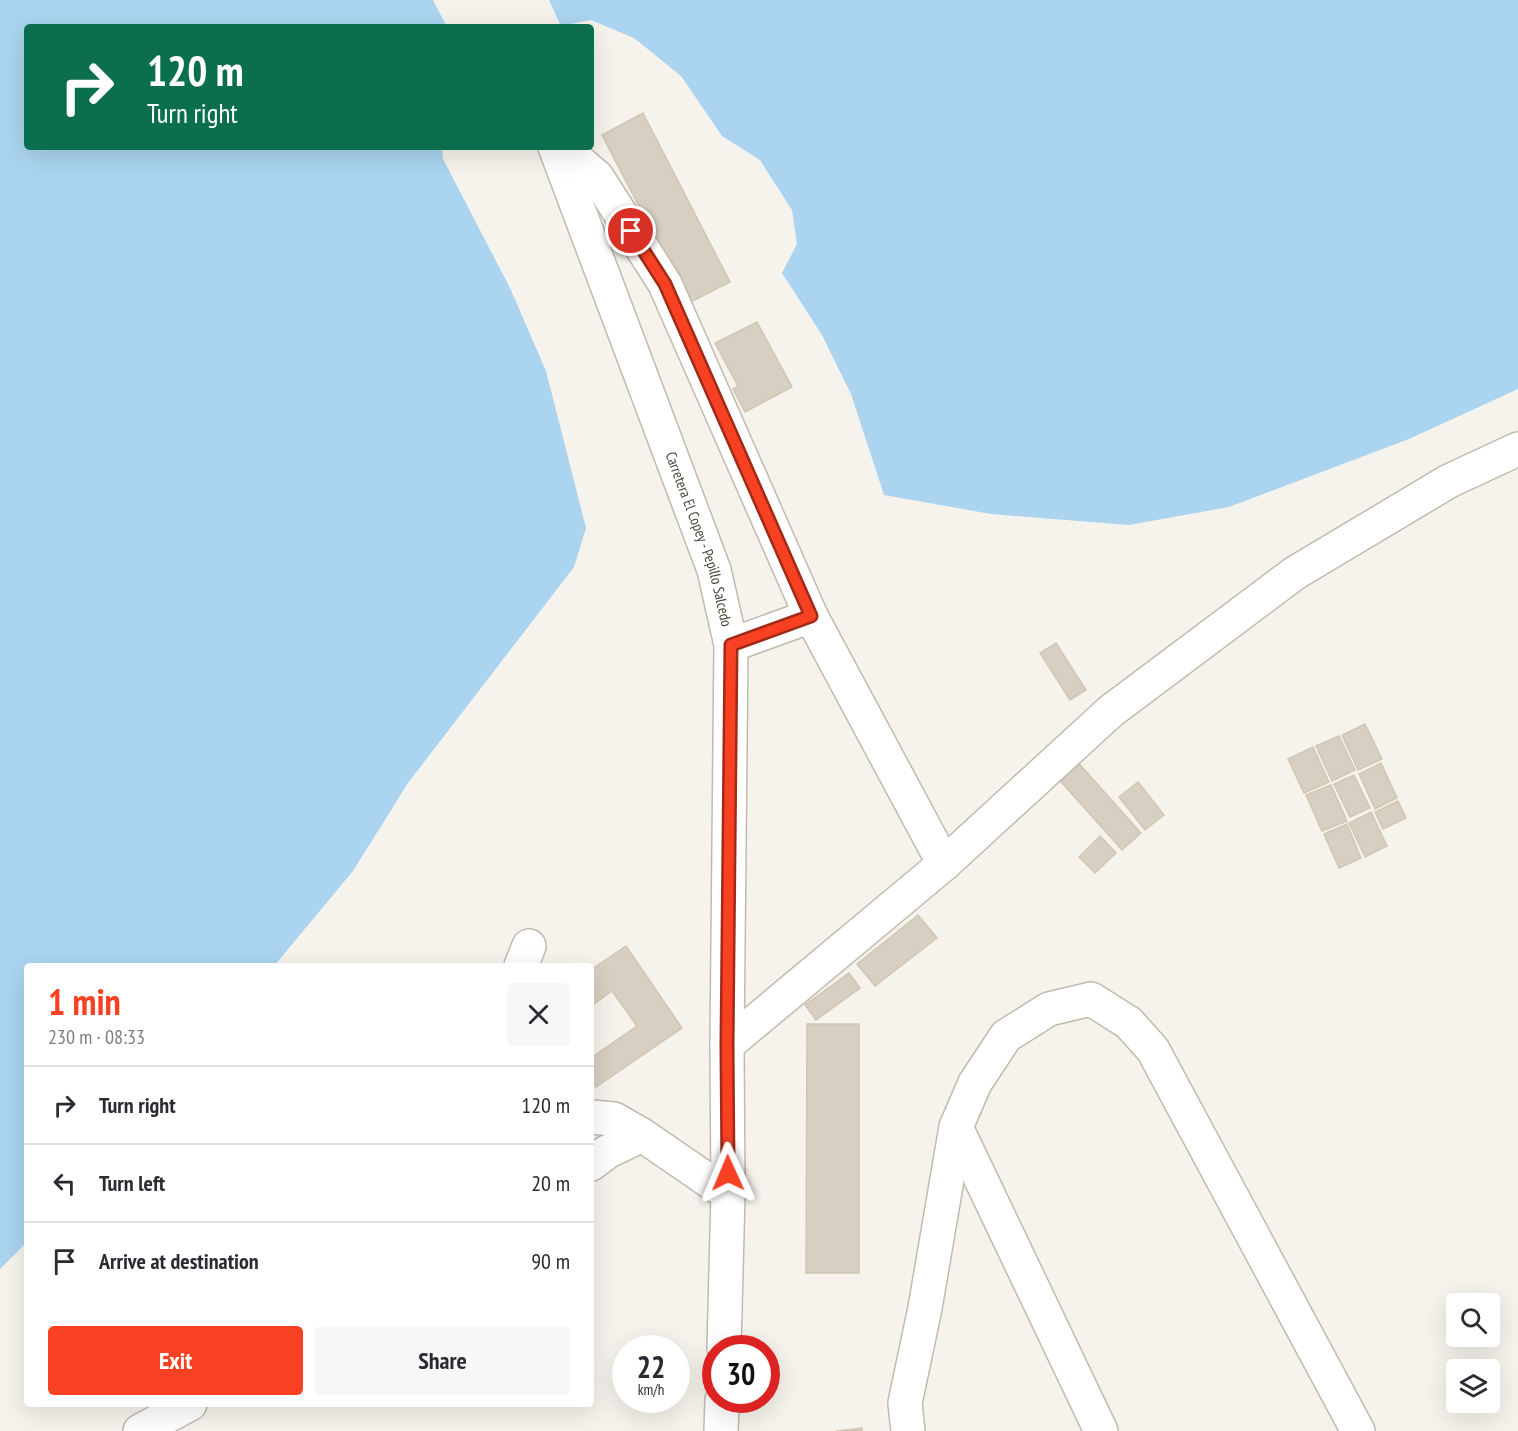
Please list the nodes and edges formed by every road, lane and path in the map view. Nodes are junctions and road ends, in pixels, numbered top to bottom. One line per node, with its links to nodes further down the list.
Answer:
1 (556, 150): 5 (street, Carretera El Copey - Pepillo Salcedo)
2 (566, 150): 4 (street)
3 (1518, 449): 6 (street)
4 (811, 616): 5 (street); 6 (street)
5 (731, 645): 7 (street, Carretera El Copey - Pepillo Salcedo)
6 (944, 864): 7 (street)
7 (727, 1045): 12 (street, Carretera El Copey - Pepillo Salcedo)
8 (594, 1117): 10 (street)
9 (956, 1127): 18 (street); 19 (street); 20 (street)
10 (642, 1135): 11 (street); 12 (street)
11 (594, 1162)
12 (728, 1194): 13 (street, Carretera El Copey - Pepillo Salcedo)
13 (724, 1335)
14 (184, 1407): 16 (street)
15 (722, 1413): 17 (street)
16 (140, 1431)
17 (722, 1431)
18 (908, 1431)
19 (1101, 1431)
20 (1358, 1431)

